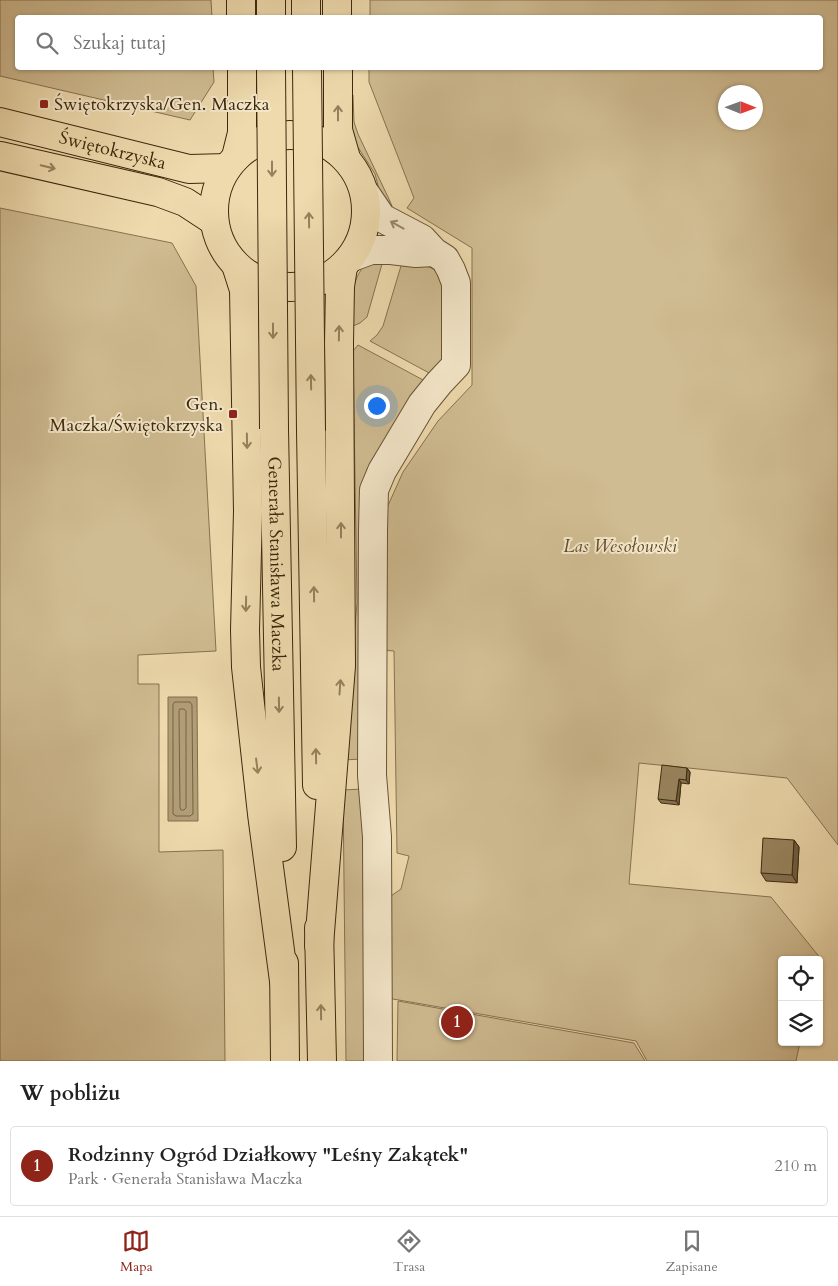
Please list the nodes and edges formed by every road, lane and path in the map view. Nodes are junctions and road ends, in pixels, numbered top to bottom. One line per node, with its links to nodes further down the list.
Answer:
1 (241, 0): 5 (main road)
2 (271, 0): 6 (main road)
3 (306, 0): 7 (main road)
4 (337, 0): 8 (main road)
5 (241, 15)
6 (271, 15)
7 (306, 15)
8 (337, 15)
9 (242, 70): 16 (main road)
10 (271, 70): 23 (main road, Generała Stanisława Maczka, one-way to 23, bridge)
11 (307, 70): 22 (main road, Generała Stanisława Maczka, one-way to 11, bridge)
12 (338, 70): 15 (main road, one-way to 12)
13 (0, 122): 16 (main road, Świętokrzyska)
14 (0, 156): 18 (main road, Świętokrzyska, one-way to 18)
15 (346, 158): 16 (main road); 17 (main road)
16 (232, 162): 18 (main road)
17 (365, 194): 19 (street, one-way to 17); 20 (main road)
18 (214, 221): 21 (main road)
19 (434, 252): 20 (street); 26 (street)
20 (347, 262): 21 (main road); 22 (main road, one-way to 20)
21 (236, 265): 23 (main road, one-way to 23)
22 (319, 945): 25 (main road, Generała Stanisława Maczka, one-way to 22)
23 (284, 981): 24 (main road, Generała Stanisława Maczka)
24 (285, 1061)
25 (322, 1061)
26 (378, 1061)

